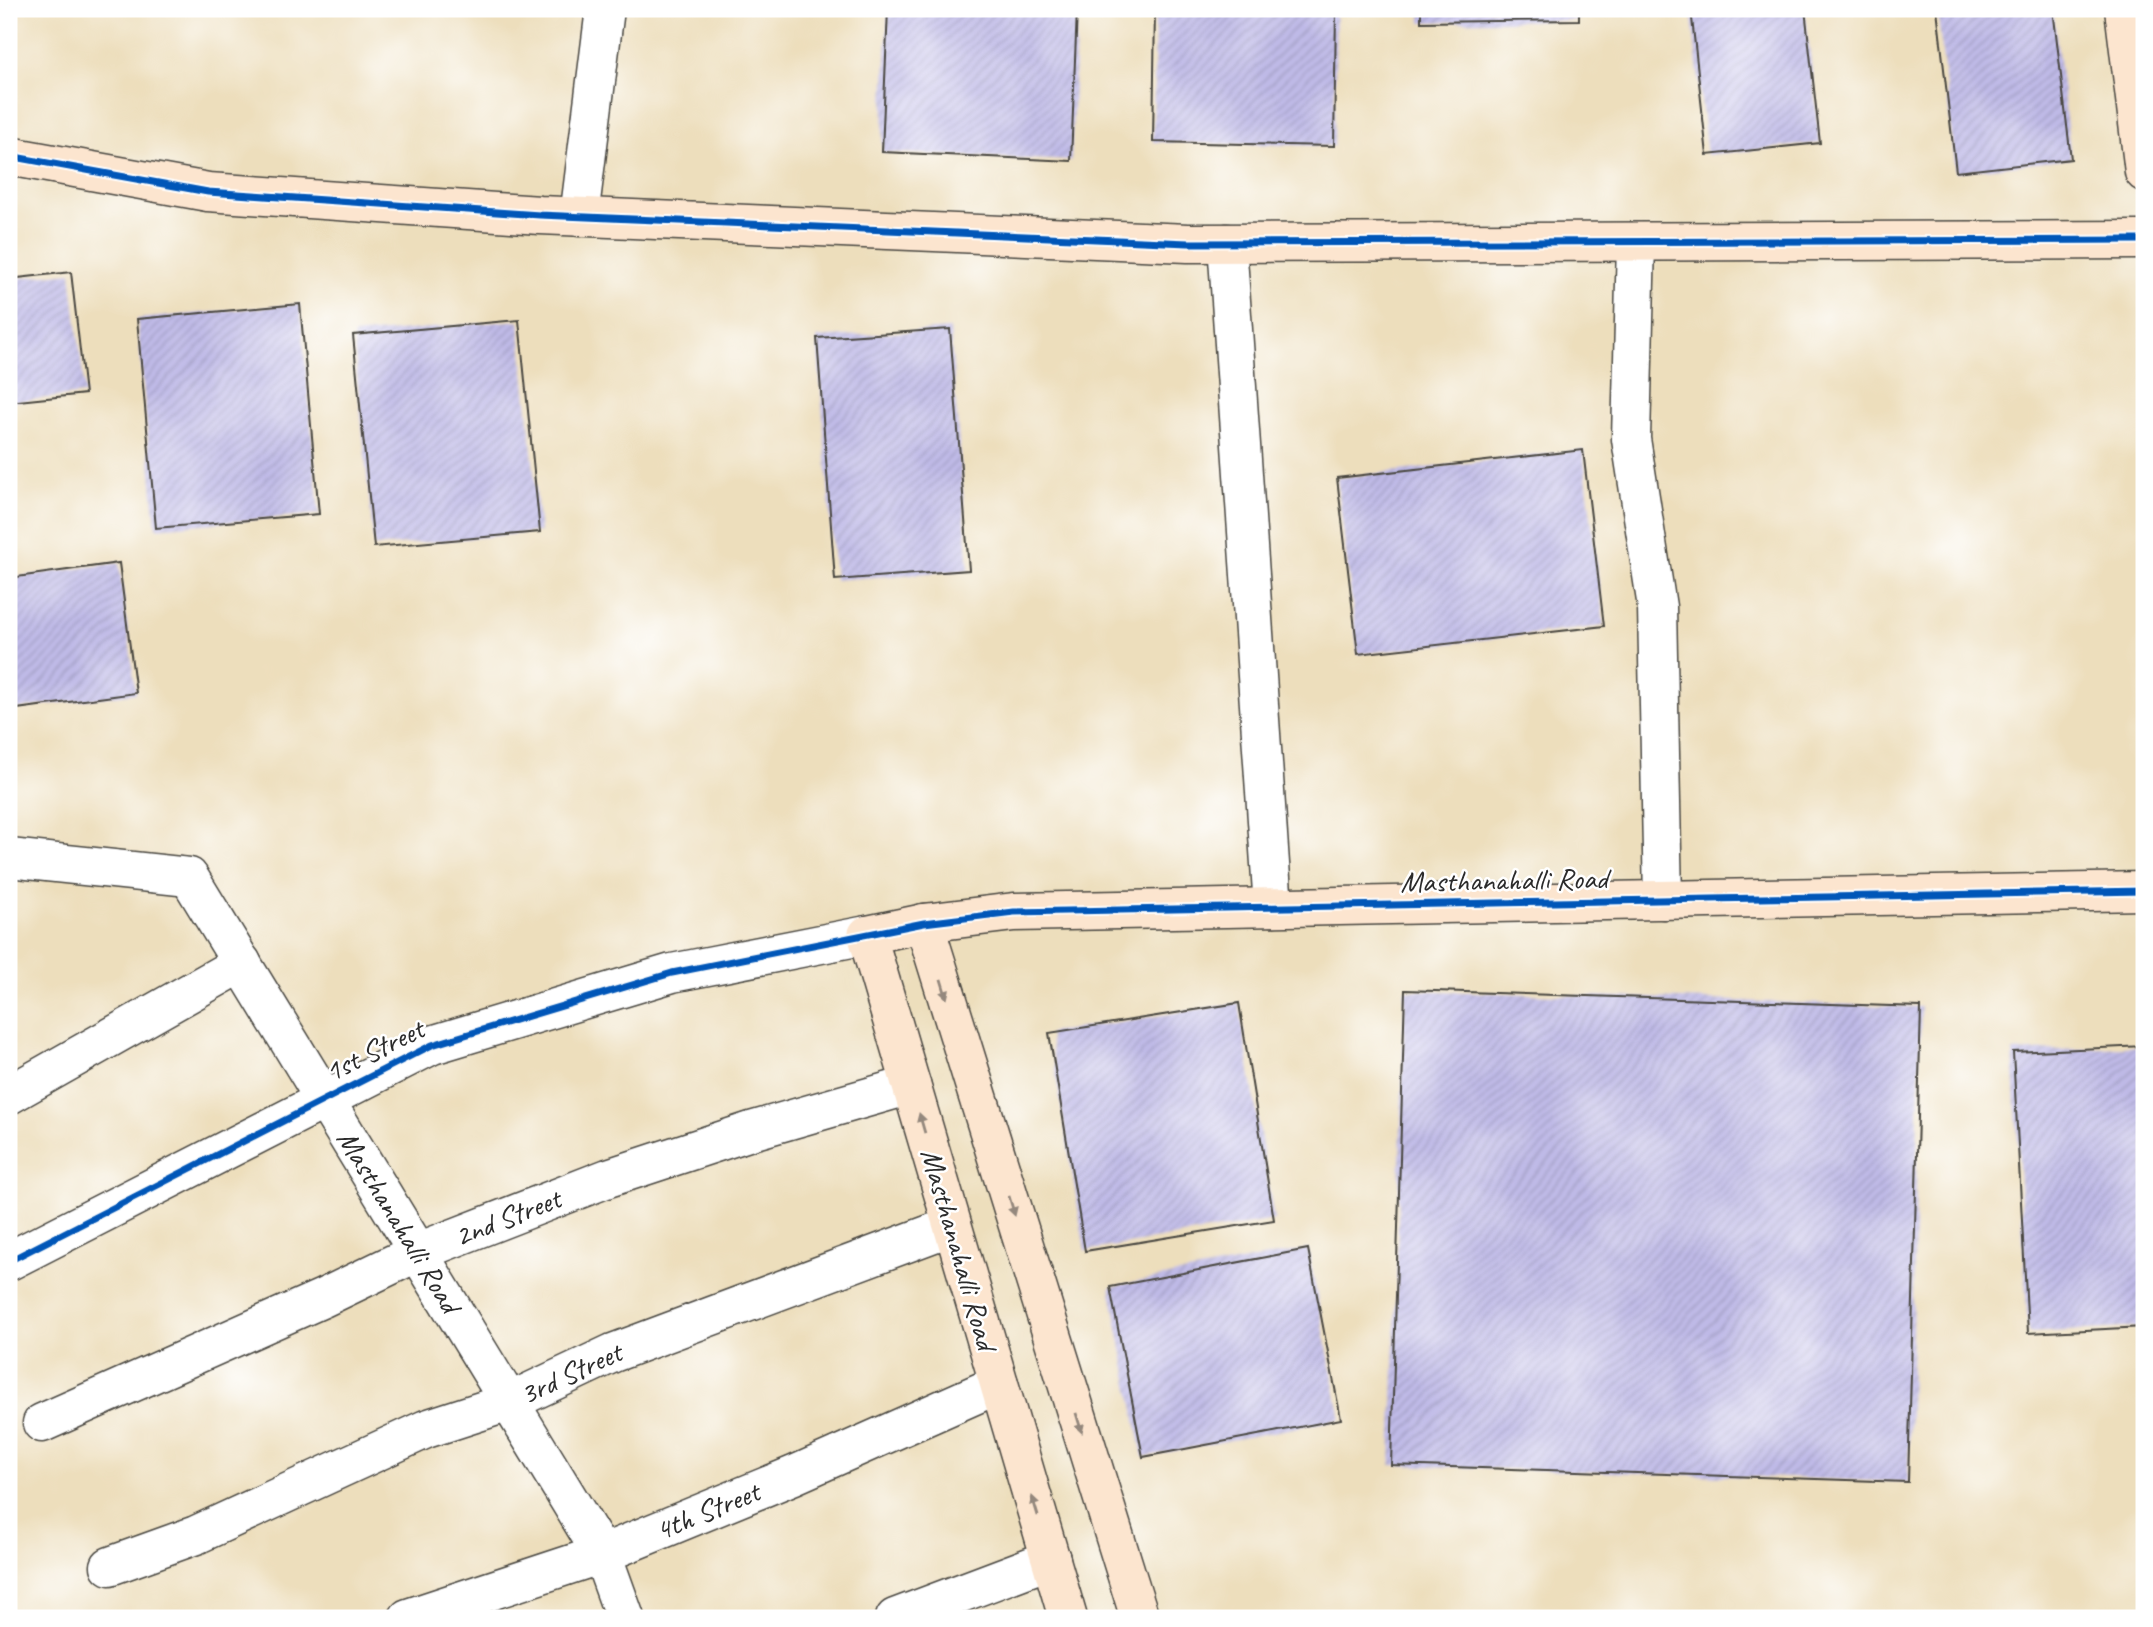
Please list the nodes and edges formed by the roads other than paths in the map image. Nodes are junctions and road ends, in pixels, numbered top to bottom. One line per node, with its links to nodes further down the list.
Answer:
1 (606, 9): 5 (street)
2 (2124, 9): 4 (street)
3 (9, 156): 5 (street)
4 (2144, 172)
5 (579, 217): 8 (street)
6 (2144, 240): 7 (street)
7 (1636, 242): 8 (street); 11 (street)
8 (1227, 243): 12 (street)
9 (9, 858): 15 (street, Masthanahalli Road)
10 (2144, 891): 11 (street, Masthanahalli Road)
11 (1663, 900): 12 (street, Masthanahalli Road)
12 (1273, 907): 13 (street, Masthanahalli Road)
13 (924, 923): 14 (street, Masthanahalli Road); 32 (street, Masthanahalli Road, one-way to 32)
14 (867, 936): 16 (street, Masthanahalli Road); 18 (street, 1st Street)
15 (242, 963): 17 (street); 18 (street, Masthanahalli Road)
16 (911, 1084): 19 (street, Masthanahalli Road, one-way to 16); 20 (street, 2nd Street)
17 (9, 1095)
18 (325, 1099): 20 (street, Masthanahalli Road); 21 (street, 1st Street)
19 (952, 1226): 22 (street, Masthanahalli Road); 23 (street, 3rd Street)
20 (418, 1252): 23 (street, Masthanahalli Road); 24 (street, 2nd Street)
21 (9, 1261)
22 (999, 1384): 25 (street, 4th Street); 26 (street, Masthanahalli Road, one-way to 22)
23 (509, 1402): 25 (street, Masthanahalli Road); 27 (street, 3rd Street)
24 (42, 1423)
25 (602, 1554): 28 (street, 4th Street); 29 (street, Masthanahalli Road)
26 (1051, 1559): 30 (street); 31 (street, Masthanahalli Road)
27 (110, 1566)
28 (408, 1618)
29 (625, 1618)
30 (895, 1618)
31 (1068, 1618)
32 (1140, 1618)

